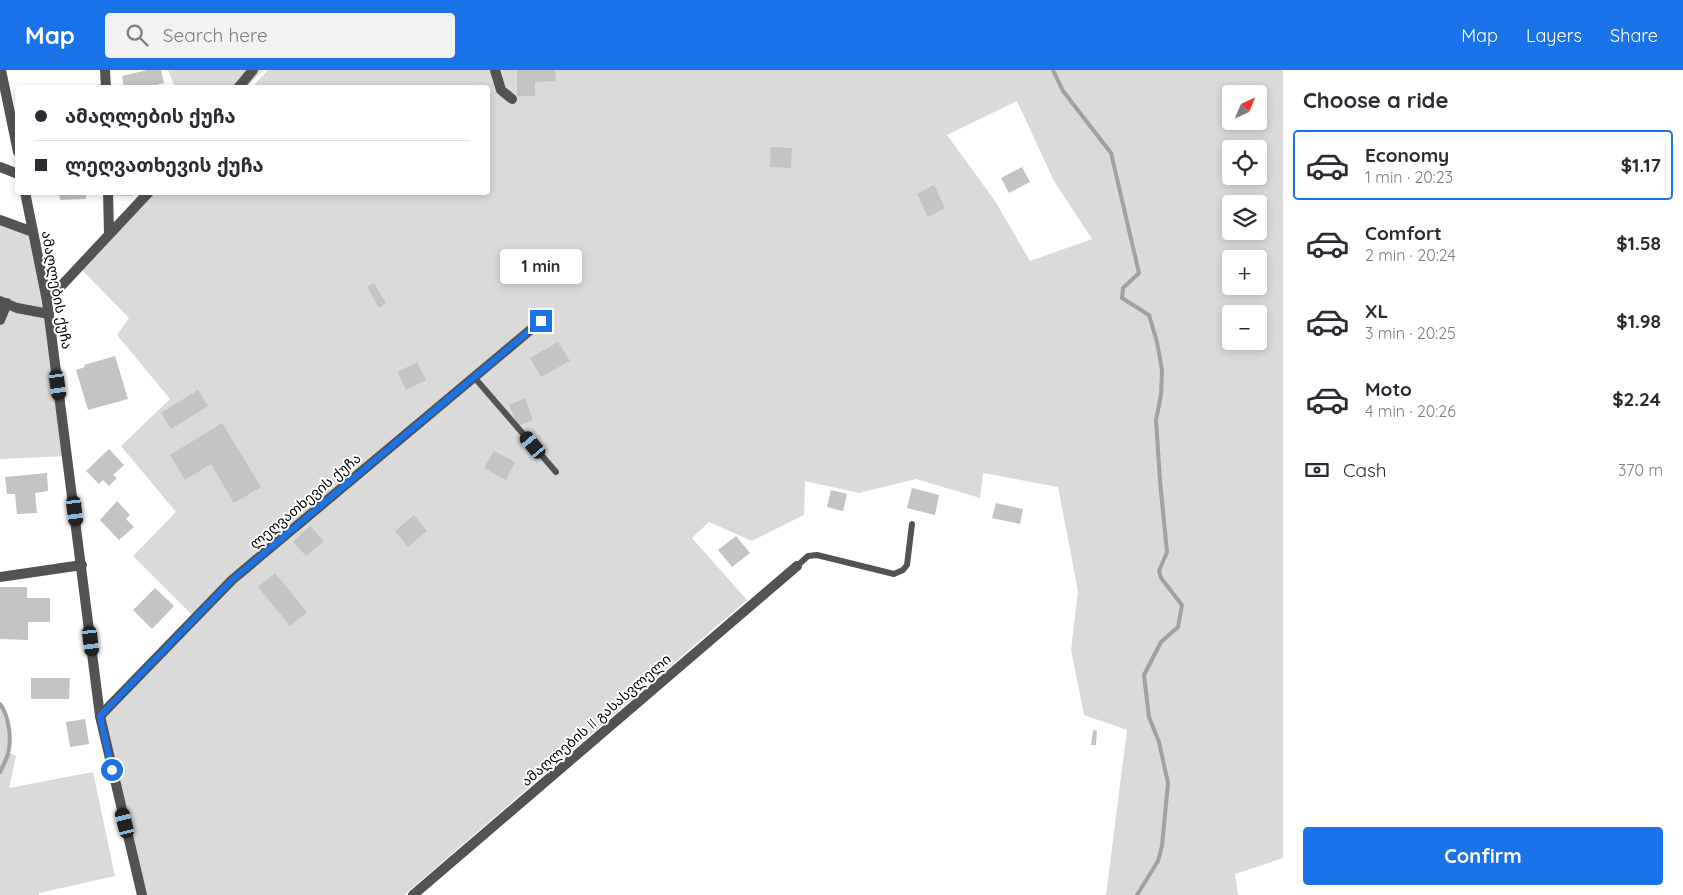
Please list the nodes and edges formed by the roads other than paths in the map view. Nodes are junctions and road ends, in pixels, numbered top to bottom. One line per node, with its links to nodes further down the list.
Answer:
1 (0, 70): 8 (street)
2 (105, 70): 5 (street)
3 (253, 70): 6 (street)
4 (496, 70): 7 (street)
5 (106, 85)
6 (240, 85)
7 (512, 99)
8 (15, 138)
9 (0, 167): 10 (street)
10 (15, 173)
11 (26, 195): 15 (street, ამაღლების ქუჩა)
12 (108, 195): 16 (street)
13 (147, 195): 16 (street)
14 (0, 220): 15 (street)
15 (33, 232): 17 (street, ამაღლების ქუჩა)
16 (109, 234): 17 (street)
17 (48, 300): 19 (street, ამაღლების ქუჩა)
18 (3, 302): 19 (street); 20 (street)
19 (49, 314): 25 (street, ამაღლების ქუჩა)
20 (0, 320)
21 (541, 321): 22 (street, ლეღვათხევის ქუჩა)
22 (474, 377): 23 (lane); 28 (street, ლეღვათხევის ქუჩა)
23 (556, 472)
24 (912, 524): 26 (lane)
25 (82, 566): 27 (street); 28 (street, ამაღლების ქუჩა)
26 (797, 566): 30 (street, ამაღლების II გასასვლელი)
27 (0, 577)
28 (100, 716): 29 (street, ამაღლების ქუჩა)
29 (142, 895)
30 (413, 895)

